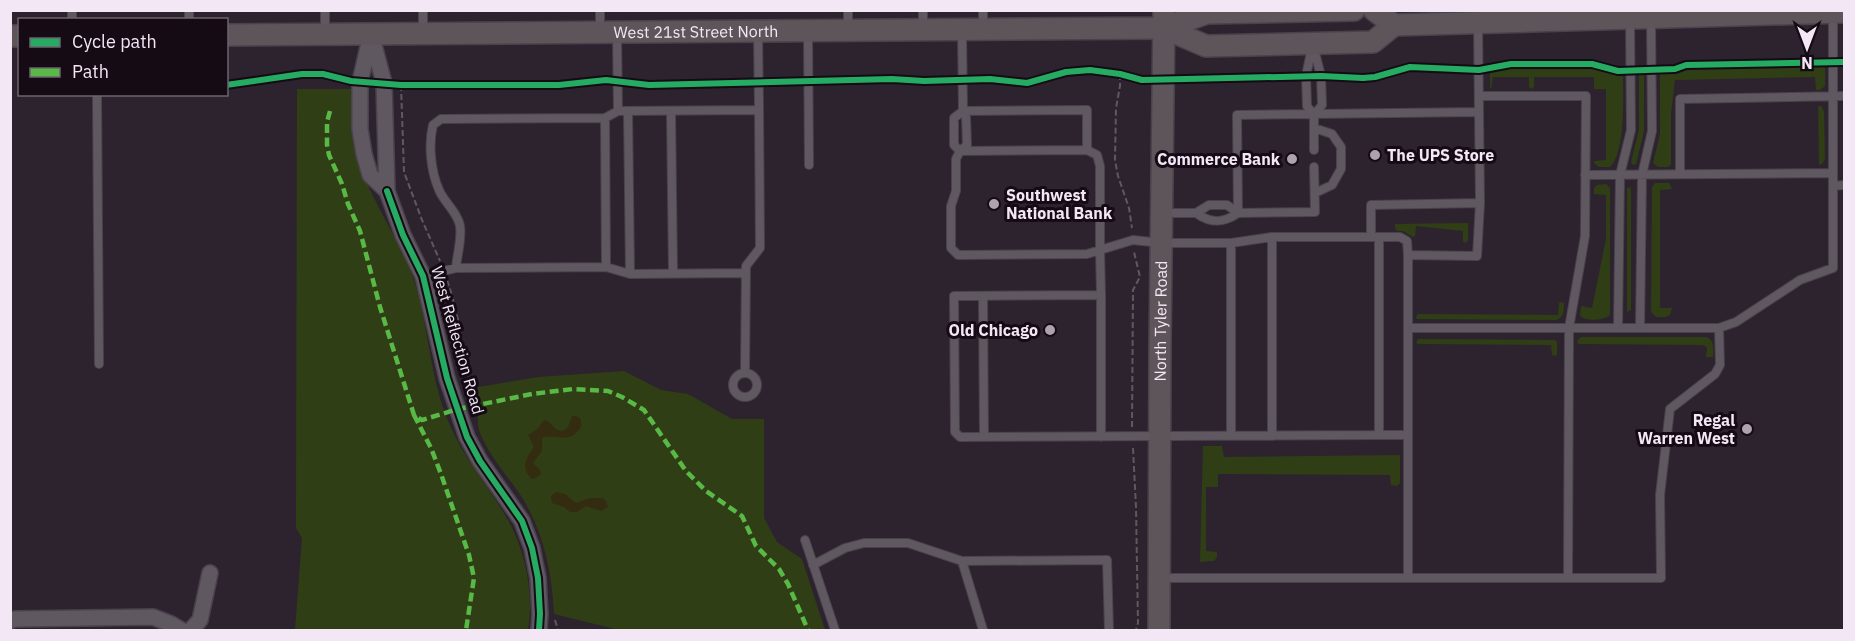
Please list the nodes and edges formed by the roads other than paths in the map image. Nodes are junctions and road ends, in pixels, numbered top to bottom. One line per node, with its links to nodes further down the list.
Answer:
1 (325, 10): 23 (lane)
2 (423, 10): 21 (lane)
3 (600, 10): 19 (lane)
4 (1354, 10): 6 (main road, West 21st Street North)
5 (1374, 10): 16 (main road)
6 (1334, 11): 11 (main road, West 21st Street North)
7 (1839, 12): 9 (main road); 28 (lane)
8 (1514, 16): 10 (main road); 15 (main road)
9 (1651, 17): 10 (main road); 46 (lane)
10 (1630, 18): 45 (lane)
11 (1164, 19): 14 (main road, West 21st Street North); 24 (main road, West 21st Street North); 53 (main road, North Tyler Road)
12 (923, 20): 13 (main road, West 21st Street North); 14 (main road, West 21st Street North)
13 (848, 21): 17 (main road, West 21st Street North)
14 (976, 23): 33 (lane)
15 (1478, 23): 16 (main road); 26 (lane)
16 (1394, 24): 24 (main road, West 21st Street North)
17 (808, 31): 18 (main road, West 21st Street North); 41 (lane)
18 (758, 32): 19 (main road, West 21st Street North); 29 (lane)
19 (609, 33): 21 (main road, West 21st Street North); 30 (lane)
20 (371, 34): 21 (main road, West 21st Street North); 23 (main road, West 21st Street North); 50 (street, West Reflection Road); 50 (street, West Reflection Road)
21 (423, 34)
22 (228, 35): 23 (main road, West 21st Street North)
23 (325, 35)
24 (1312, 43): 35 (lane); 35 (lane)
25 (97, 96): 75 (lane)
26 (1479, 96): 34 (lane); 47 (lane)
27 (1845, 96): 28 (lane)
28 (1833, 97): 43 (lane); 44 (lane)
29 (759, 110): 32 (lane); 65 (lane)
30 (618, 111): 31 (lane); 36 (lane)
31 (628, 111): 32 (lane); 66 (lane)
32 (672, 111): 64 (lane)
33 (963, 111): 38 (lane); 40 (lane); 40 (lane)
34 (1479, 112): 35 (lane); 52 (lane)
35 (1314, 115): 37 (lane); 55 (lane)
36 (605, 118): 62 (lane); 63 (lane)
37 (1314, 128): 39 (lane); 51 (lane)
38 (1087, 150): 40 (lane); 60 (lane)
39 (1314, 150)
40 (960, 151): 60 (lane)
41 (808, 165)
42 (1314, 167): 51 (lane)
43 (1833, 173): 44 (lane); 49 (lane)
44 (1680, 174): 46 (lane)
45 (1620, 175): 46 (lane); 47 (lane); 72 (lane)
46 (1642, 175): 73 (lane)
47 (1586, 176): 71 (lane)
48 (1845, 185): 49 (lane)
49 (1833, 186): 74 (lane)
50 (387, 191): 67 (street, West Reflection Road)
51 (1315, 193): 55 (lane)
52 (1480, 203): 57 (lane); 61 (lane)
53 (1161, 213): 54 (lane); 58 (main road, North Tyler Road)
54 (1196, 213): 55 (lane); 55 (lane)
55 (1238, 213)
56 (1272, 237): 57 (lane); 59 (lane); 81 (lane)
57 (1375, 237): 61 (lane); 77 (lane)
58 (1161, 243): 59 (lane); 60 (lane); 79 (main road, North Tyler Road)
59 (1231, 243): 80 (lane)
60 (1100, 250): 68 (lane)
61 (1408, 255): 70 (lane)
62 (606, 267): 63 (lane); 66 (lane)
63 (456, 268): 67 (lane)
64 (673, 273): 65 (lane); 66 (lane)
65 (746, 273): 76 (lane)
66 (630, 274)
67 (423, 276): 94 (street, West Reflection Road)
68 (1101, 295): 69 (lane); 83 (lane)
69 (983, 296): 82 (lane); 82 (lane)
70 (1408, 328): 71 (lane); 78 (lane)
71 (1569, 328): 72 (lane); 90 (lane)
72 (1618, 328): 73 (lane)
73 (1641, 328): 74 (lane)
74 (1719, 328): 90 (lane)
75 (99, 364)
76 (745, 373)
77 (1379, 435): 78 (lane); 81 (lane)
78 (1408, 435): 89 (lane)
79 (1159, 436): 80 (lane); 83 (lane); 88 (main road, North Tyler Road)
80 (1231, 436): 81 (lane)
81 (1272, 436)
82 (984, 437): 83 (lane)
83 (1101, 437)
84 (805, 540): 86 (lane)
85 (962, 561): 86 (lane); 96 (lane); 97 (lane)
86 (813, 565): 95 (lane)
87 (210, 573): 93 (street)
88 (1159, 578): 89 (lane); 98 (main road, North Tyler Road)
89 (1408, 578): 90 (lane)
90 (1568, 578)
91 (10, 621): 92 (street)
92 (181, 630)
93 (191, 630)
94 (539, 630)
95 (835, 630)
96 (983, 630)
97 (1109, 630)
98 (1159, 630)

